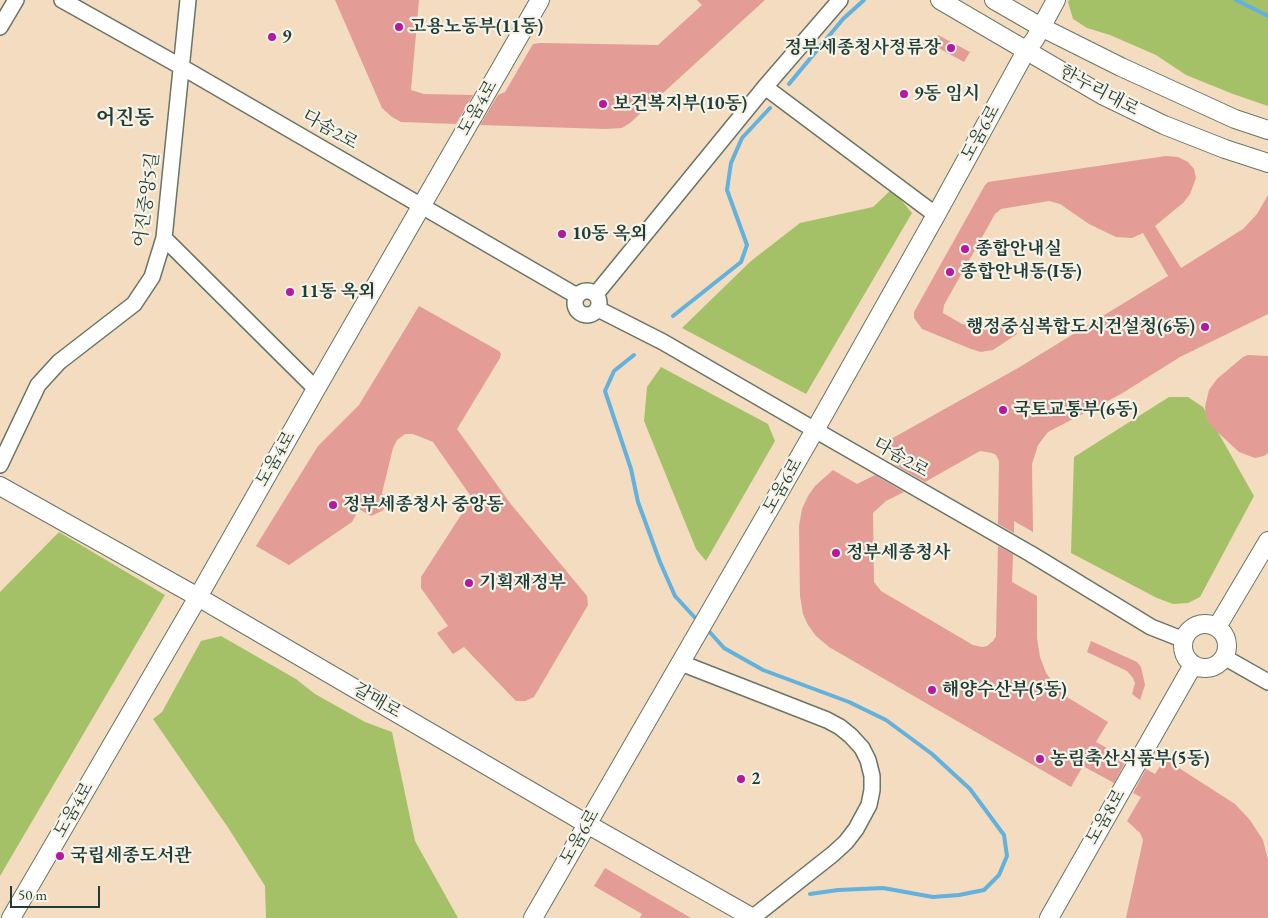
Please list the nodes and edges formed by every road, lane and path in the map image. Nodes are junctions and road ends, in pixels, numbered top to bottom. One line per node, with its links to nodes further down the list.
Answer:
1 (16, 0): 9 (street)
2 (62, 0): 12 (street, 다솜2로)
3 (188, 0): 12 (street, 어진중앙5길)
4 (540, 0): 16 (street, 도움4로)
5 (840, 0): 13 (street)
6 (940, 0): 11 (street, 한누리대로)
7 (994, 0): 10 (street, 한누리대로)
8 (1056, 0): 10 (street, 도움6로)
9 (0, 27)
10 (1041, 27): 11 (street, 도움6로); 14 (street, 한누리대로)
11 (1026, 51): 15 (street, 한누리대로); 17 (street, 도움6로)
12 (180, 66): 16 (street, 다솜2로); 18 (street, 어진중앙5길)
13 (765, 87): 17 (street); 20 (street)
14 (1268, 130)
15 (1268, 163)
16 (422, 205): 19 (street, 다솜2로); 21 (street, 도움4로)
17 (936, 215): 22 (street, 도움6로)
18 (164, 238): 21 (street); 23 (street, 어진중앙5길)
19 (578, 296): 20 (street); 20 (street)
20 (597, 302): 22 (street, 다솜2로)
21 (316, 389): 26 (street, 도움4로)
22 (815, 430): 28 (street, 다솜2로); 30 (street, 도움6로)
23 (0, 465)
24 (0, 486): 26 (street, 갈매로)
25 (1268, 541): 27 (street)
26 (198, 597): 33 (street, 갈매로); 34 (street, 도움4로)
27 (1217, 627): 28 (street); 29 (street)
28 (1184, 640): 31 (street)
29 (1224, 657): 31 (street); 32 (street)
30 (681, 663): 33 (street, 도움6로); 36 (street)
31 (1193, 665): 37 (street, 도움8로)
32 (1268, 682)
33 (587, 824): 35 (street, 도움6로); 36 (street, 갈매로)
34 (11, 918)
35 (533, 918)
36 (752, 918)
37 (1049, 918)

